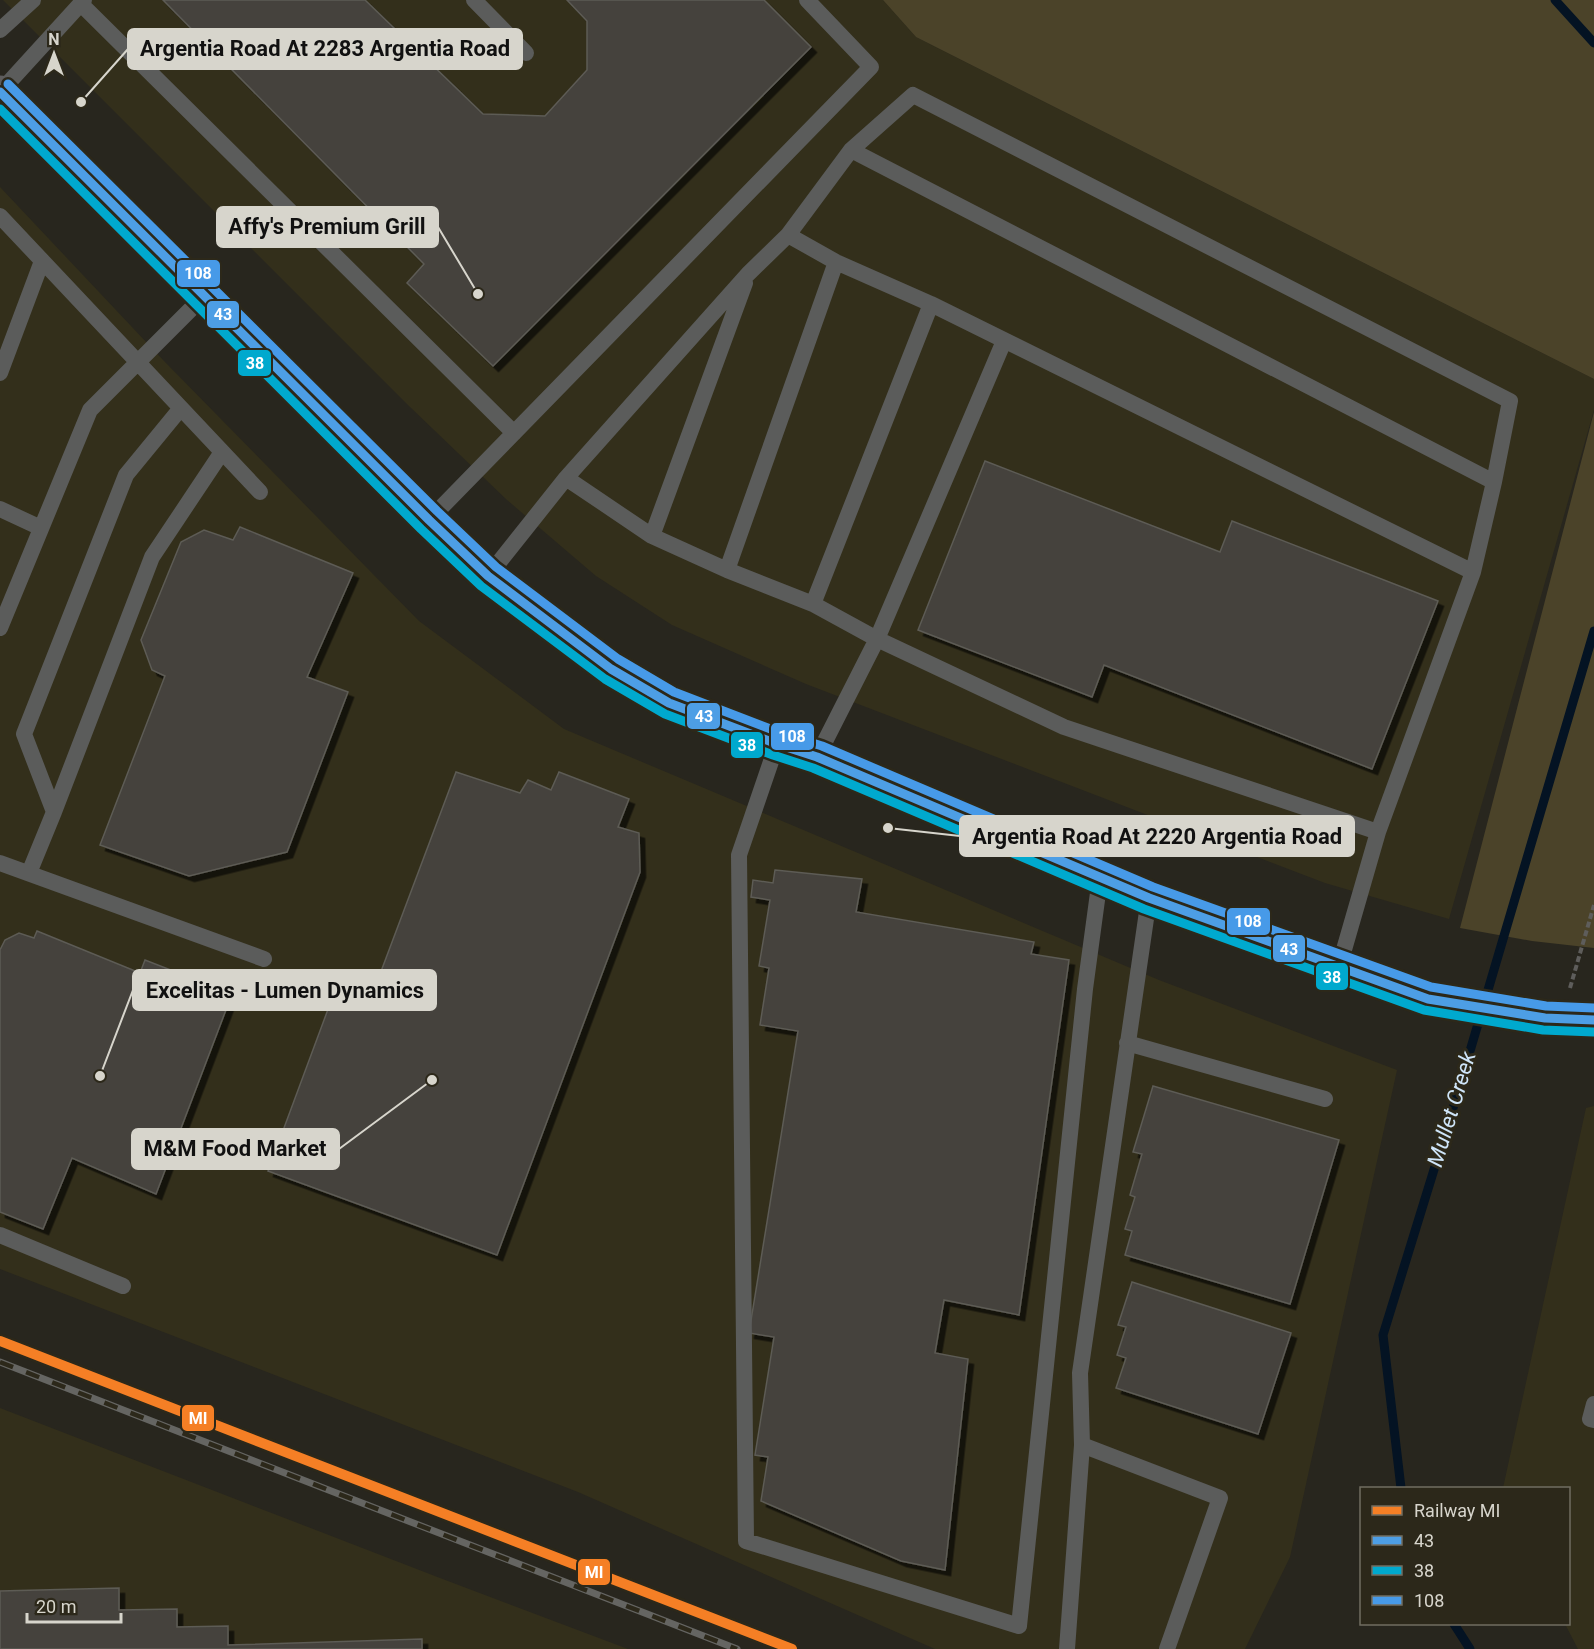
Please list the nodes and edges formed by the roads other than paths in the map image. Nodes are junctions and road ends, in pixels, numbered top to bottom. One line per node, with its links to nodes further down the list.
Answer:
1 (33, 0): 5 (lane)
2 (474, 0): 6 (lane)
3 (807, 0): 20 (lane)
4 (83, 2): 7 (lane); 20 (lane)
5 (0, 30)
6 (526, 53)
7 (0, 92): 14 (street)
8 (851, 150): 10 (lane); 23 (lane); 23 (lane)
9 (0, 216): 11 (lane)
10 (788, 235): 12 (lane); 13 (lane)
11 (42, 261): 17 (lane); 18 (lane)
12 (836, 262): 15 (lane); 29 (lane)
13 (748, 274): 22 (lane); 28 (lane)
14 (204, 296): 17 (lane); 26 (street)
15 (931, 304): 16 (lane); 32 (lane)
16 (1004, 341): 30 (lane); 34 (lane)
17 (137, 363): 19 (lane); 27 (lane)
18 (0, 374)
19 (181, 408): 21 (lane); 37 (lane)
20 (514, 433): 26 (lane)
21 (222, 452): 24 (lane); 37 (lane)
22 (566, 478): 28 (lane); 31 (lane)
23 (1494, 482): 30 (lane)
24 (261, 492)
25 (0, 509): 27 (lane)
26 (429, 520): 31 (street)
27 (41, 528): 33 (lane)
28 (652, 536): 29 (lane)
29 (727, 570): 32 (lane)
30 (1473, 572): 38 (lane)
31 (488, 576): 35 (street)
32 (813, 604): 34 (lane)
33 (0, 628)
34 (877, 639): 36 (lane); 38 (lane)
35 (777, 744): 36 (street); 41 (lane)
36 (817, 757): 41 (street)
37 (54, 812): 40 (lane)
38 (1378, 832): 44 (lane)
39 (0, 863): 40 (lane)
40 (29, 873): 43 (lane)
41 (1100, 878): 42 (street)
42 (1149, 898): 44 (street); 46 (lane)
43 (264, 959)
44 (1339, 967): 45 (street)
45 (1594, 1020)
46 (1127, 1043): 47 (lane); 52 (lane)
47 (1325, 1099)
48 (0, 1235): 49 (lane)
49 (123, 1286)
50 (1594, 1404): 51 (lane)
51 (1594, 1420)
52 (1082, 1445): 53 (lane); 54 (lane)
53 (1067, 1649)
54 (1167, 1649)

